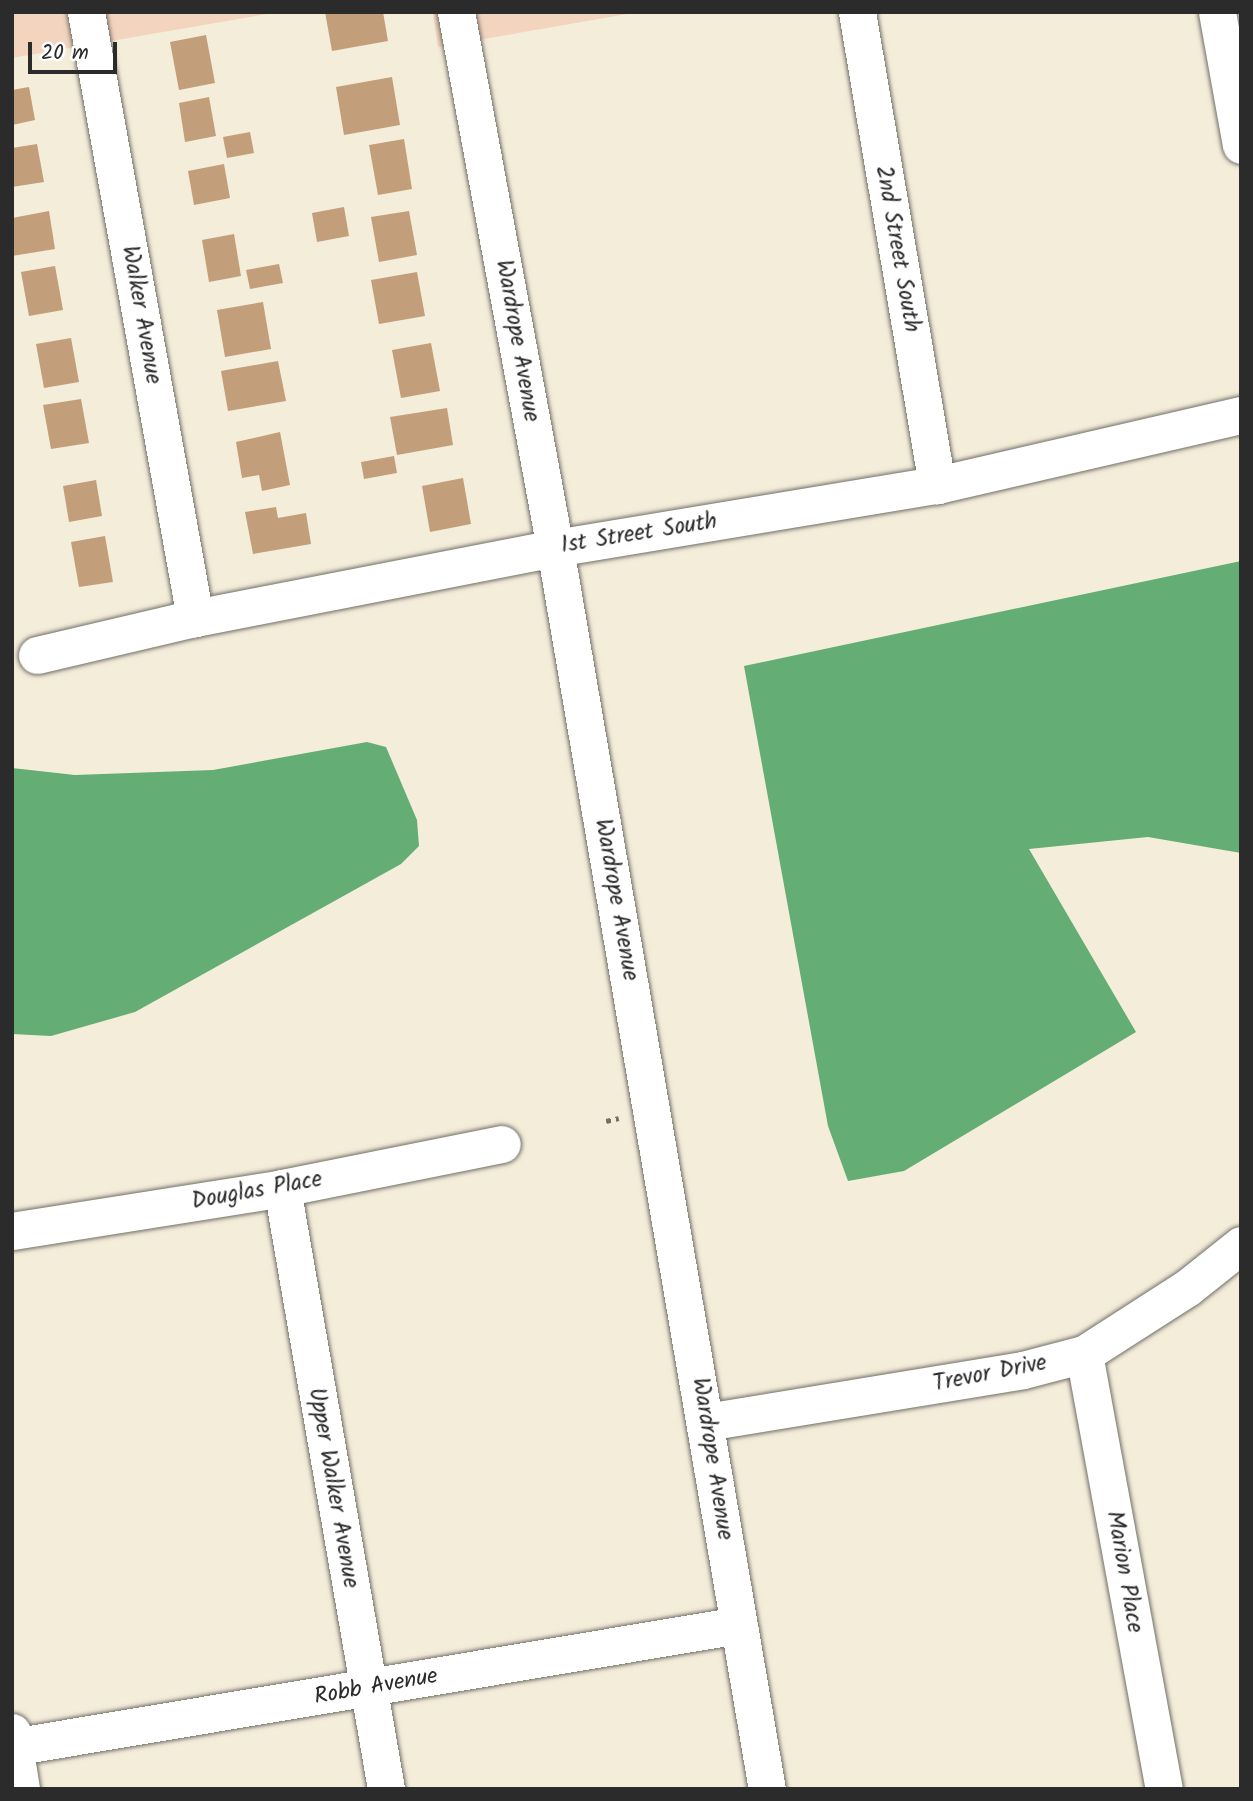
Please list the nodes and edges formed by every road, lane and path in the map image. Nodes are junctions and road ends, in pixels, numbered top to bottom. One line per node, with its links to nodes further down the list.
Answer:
1 (86, 12): 9 (street, Walker Avenue)
2 (457, 12): 8 (street, Wardrope Avenue)
3 (857, 12): 7 (street, 2nd Street South)
4 (1217, 12): 5 (street)
5 (1241, 145)
6 (1241, 415): 7 (street, 1st Street South)
7 (937, 485): 8 (street, 1st Street South)
8 (555, 548): 9 (street, 1st Street South); 16 (street, Wardrope Avenue)
9 (195, 618): 10 (street, 1st Street South)
10 (37, 655)
11 (502, 1144): 12 (street, Douglas Place)
12 (282, 1188): 13 (street, Douglas Place); 18 (street, Upper Walker Avenue)
13 (12, 1231)
14 (1241, 1245): 15 (street, Trevor Drive)
15 (1084, 1354): 16 (street, Trevor Drive); 23 (street, Marion Place)
16 (706, 1422): 17 (street, Wardrope Avenue)
17 (739, 1625): 18 (street, Robb Avenue); 22 (street, Wardrope Avenue)
18 (367, 1689): 19 (street, Robb Avenue); 21 (street, Upper Walker Avenue)
19 (13, 1742): 20 (street)
20 (21, 1789)
21 (386, 1789)
22 (767, 1789)
23 (1164, 1789)

